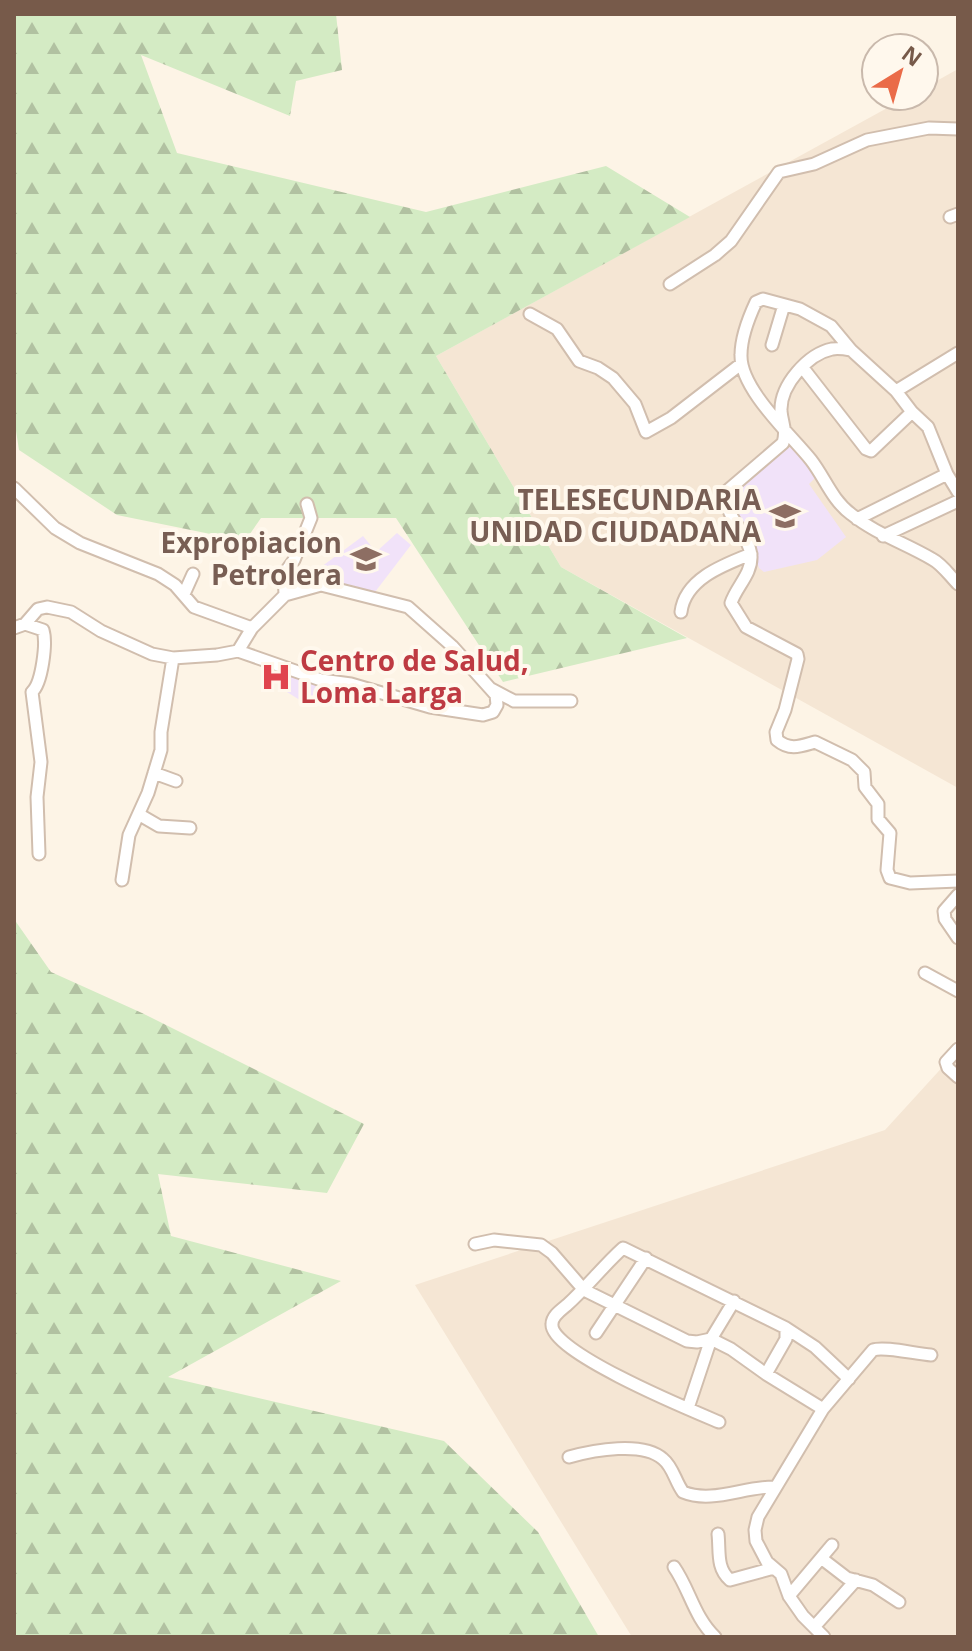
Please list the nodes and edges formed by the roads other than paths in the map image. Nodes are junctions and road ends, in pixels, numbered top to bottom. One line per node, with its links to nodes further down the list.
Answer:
1 (958, 129): 2 (street)
2 (670, 284)
3 (784, 305): 5 (street); 6 (street); 8 (street)
4 (530, 314): 8 (street)
5 (772, 345)
6 (851, 350): 9 (street); 10 (street)
7 (958, 353): 10 (street)
8 (741, 364): 12 (street)
9 (803, 368): 11 (street); 12 (street)
10 (896, 391): 11 (street)
11 (912, 412): 13 (street)
12 (786, 434): 18 (street); 20 (street)
13 (947, 474): 15 (street); 18 (street)
14 (14, 488): 23 (street)
15 (958, 492)
16 (958, 501): 19 (street)
17 (307, 504): 24 (street)
18 (857, 519): 19 (street)
19 (883, 536): 22 (street)
20 (751, 554): 25 (street); 38 (street)
21 (193, 574): 23 (street)
22 (958, 584)
23 (184, 594): 27 (street)
24 (285, 595): 27 (street); 30 (street)
25 (681, 612)
26 (19, 626): 29 (street); 36 (street)
27 (252, 628): 28 (street)
28 (238, 651): 29 (street); 30 (street)
29 (173, 658): 32 (street)
30 (491, 689): 31 (street)
31 (571, 701)
32 (154, 773): 33 (street); 34 (street)
33 (176, 781)
34 (140, 815): 35 (street); 37 (street)
35 (190, 828)
36 (39, 854)
37 (122, 880)
38 (958, 881)
39 (958, 895): 40 (street)
40 (958, 938)
41 (925, 973): 42 (street)
42 (958, 991)
43 (958, 1049): 44 (street)
44 (958, 1077)
45 (475, 1244): 47 (street)
46 (646, 1258): 47 (street); 48 (street); 49 (street)
47 (584, 1290): 49 (street); 56 (street)
48 (734, 1301): 50 (street); 52 (street)
49 (614, 1304): 51 (street); 52 (street)
50 (786, 1328): 54 (street); 55 (street)
51 (596, 1333)
52 (711, 1339): 54 (street); 56 (street)
53 (931, 1355): 55 (street)
54 (766, 1374): 57 (street)
55 (849, 1379): 57 (street)
56 (688, 1408): 58 (street)
57 (823, 1409): 60 (street)
58 (719, 1422)
59 (569, 1457): 60 (street)
60 (775, 1487): 65 (street)
61 (718, 1534): 65 (street)
62 (832, 1545): 63 (street)
63 (821, 1558): 66 (street); 67 (street)
64 (674, 1567): 70 (street)
65 (774, 1568): 67 (street)
66 (856, 1580): 68 (street); 69 (street)
67 (789, 1596): 69 (street)
68 (899, 1602)
69 (814, 1627): 71 (street)
70 (715, 1637)
71 (824, 1637)

